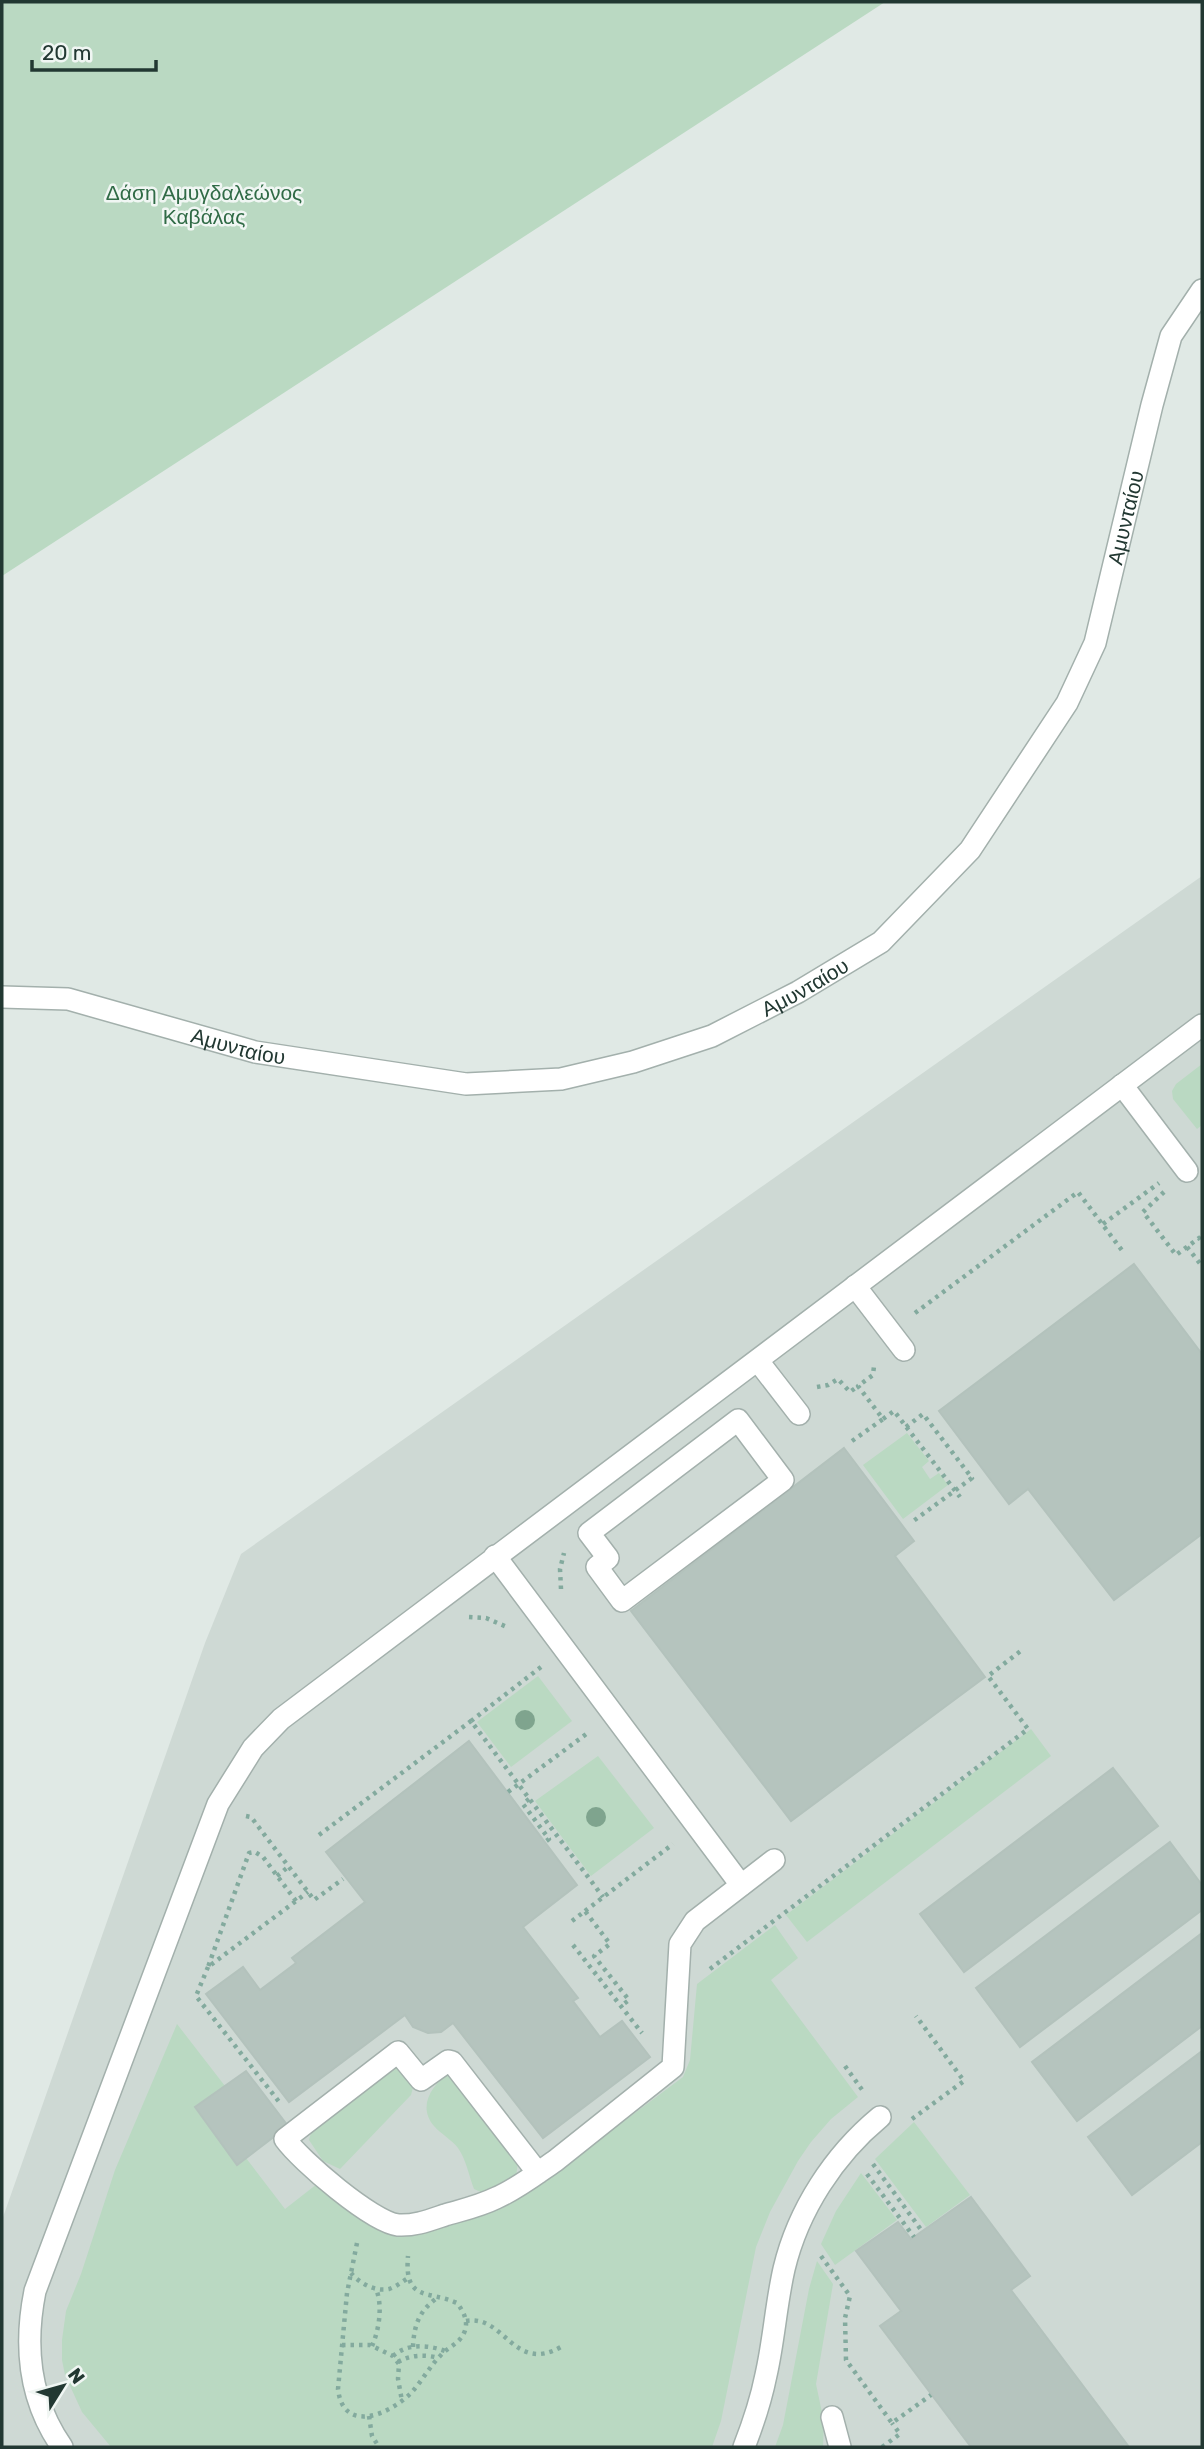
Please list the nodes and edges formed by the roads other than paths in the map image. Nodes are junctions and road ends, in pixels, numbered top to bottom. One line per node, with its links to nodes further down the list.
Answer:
1 (1202, 290): 2 (street, Αμυνταίου)
2 (2, 997)
3 (1202, 1025): 4 (street)
4 (1122, 1086): 5 (street); 6 (street)
5 (1187, 1171)
6 (855, 1286): 7 (street); 8 (street)
7 (904, 1350)
8 (758, 1360): 9 (street); 11 (street)
9 (799, 1414)
10 (783, 1480): 10 (street)
11 (495, 1556): 13 (street); 17 (street)
12 (774, 1860): 13 (street)
13 (741, 1885): 15 (street)
14 (880, 2117): 18 (street)
15 (538, 2173): 15 (street)
16 (832, 2417): 19 (street)
17 (62, 2447)
18 (744, 2447)
19 (840, 2447)

